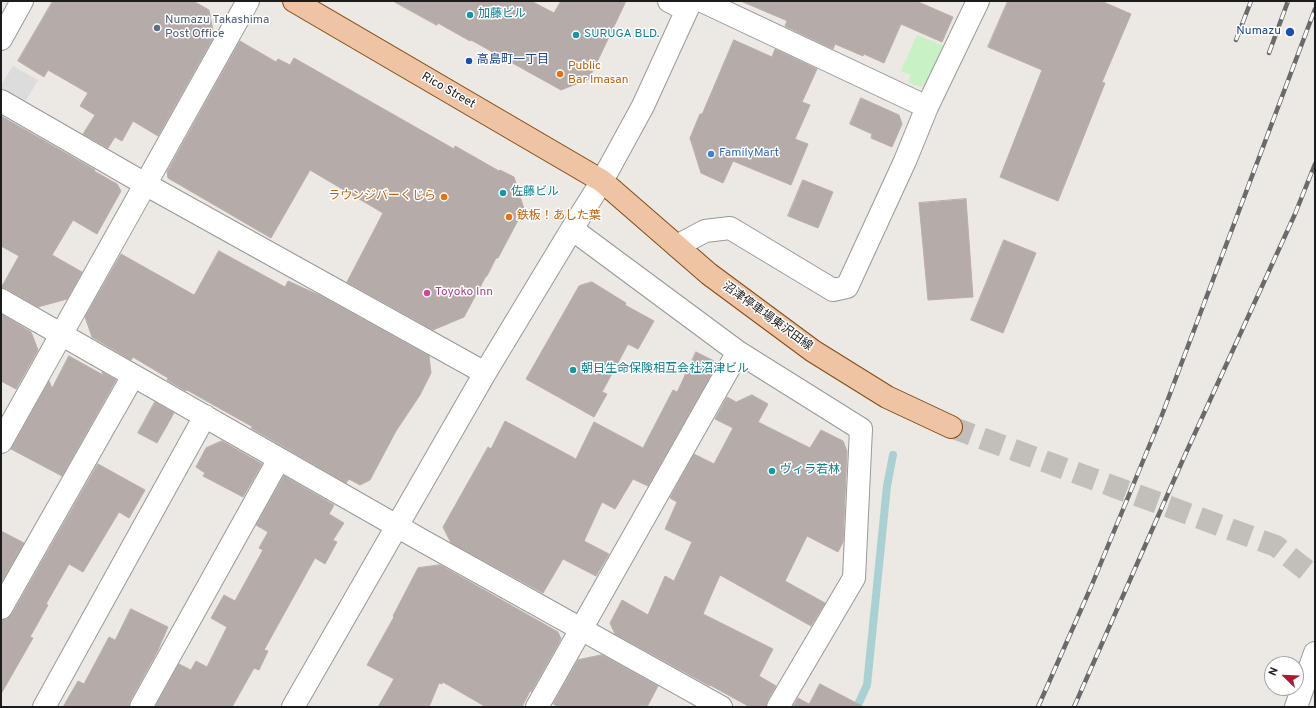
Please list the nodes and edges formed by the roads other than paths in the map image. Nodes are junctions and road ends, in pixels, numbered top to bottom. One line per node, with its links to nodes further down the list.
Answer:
1 (22, 1): 6 (street)
2 (248, 1): 10 (street)
3 (294, 1): 9 (main road, Rico Street)
4 (978, 1): 8 (street)
5 (687, 3): 8 (street); 9 (street)
6 (1, 39)
7 (1, 101): 10 (street)
8 (927, 108): 12 (street)
9 (602, 181): 11 (street); 12 (main road, 沼津停車場東沢田線)
10 (145, 184): 14 (street); 16 (street)
11 (572, 229): 15 (street); 16 (street)
12 (677, 246): 19 (main road, 沼津停車場東沢田線)
13 (1, 300): 14 (street)
14 (61, 334): 17 (street); 20 (street)
15 (738, 352): 24 (street); 31 (street)
16 (485, 373): 22 (street)
17 (133, 376): 18 (street); 23 (street)
18 (205, 416): 21 (street); 26 (street)
19 (951, 426)
20 (1, 442)
21 (279, 459): 22 (street); 27 (street)
22 (396, 526): 24 (street); 28 (street)
23 (1, 608)
24 (581, 629): 29 (street); 30 (street)
25 (1315, 653): 32 (street)
26 (44, 707)
27 (141, 707)
28 (293, 707)
29 (537, 707)
30 (721, 707)
31 (778, 707)
32 (1296, 707)

